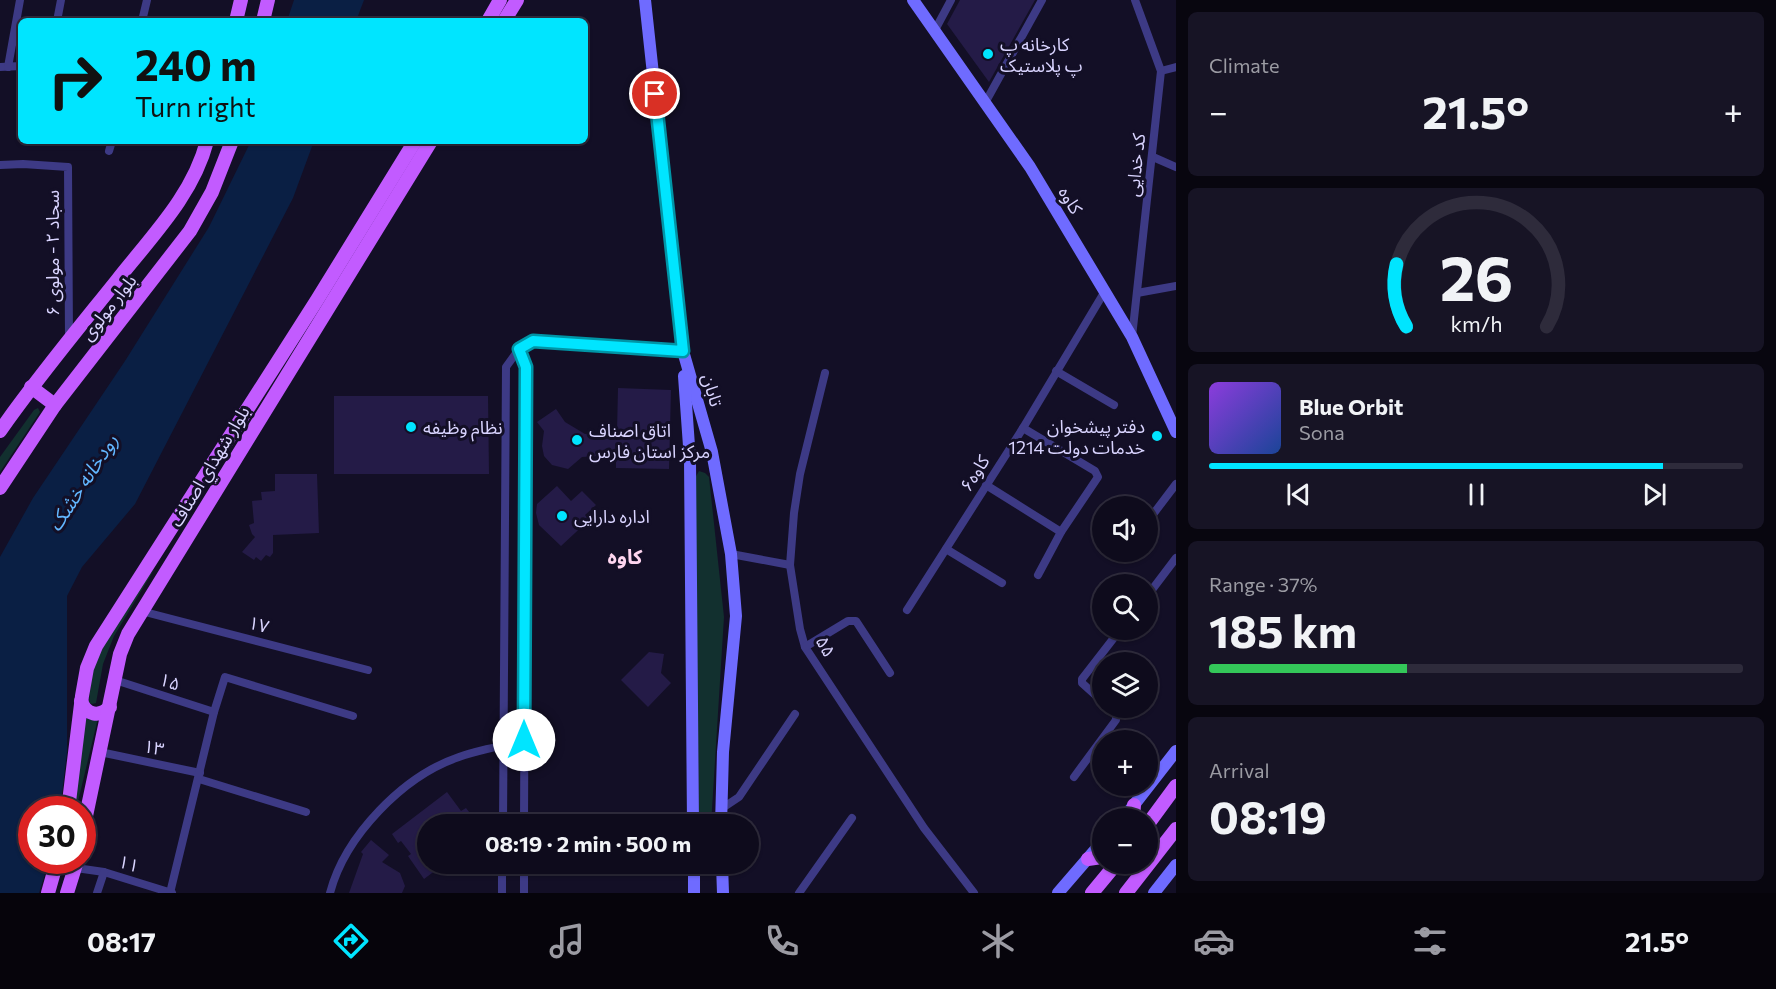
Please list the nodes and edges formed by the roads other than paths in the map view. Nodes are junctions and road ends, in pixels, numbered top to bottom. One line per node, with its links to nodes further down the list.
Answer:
1 (20, 0): 20 (street)
2 (61, 0): 13 (street)
3 (147, 0): 14 (street)
4 (241, 0): 15 (main road)
5 (268, 0): 16 (main road)
6 (501, 0): 17 (main road)
7 (517, 0): 18 (main road)
8 (645, 0): 39 (street, تابان)
9 (913, 0): 19 (street, کاوه)
10 (951, 0): 19 (street)
11 (1042, 0): 23 (street)
12 (1135, 0): 22 (street, کد خدایی)
13 (58, 18)
14 (143, 18)
15 (238, 18)
16 (264, 18)
17 (490, 18)
18 (506, 18)
19 (935, 30): 23 (street, کاوه)
20 (4, 67)
21 (1176, 67): 22 (street)
22 (1161, 71): 30 (street, کد خدایی)
23 (985, 103): 34 (street, کاوه)
24 (111, 144): 29 (street)
25 (206, 144): 37 (main road, بلوار مولوی)
26 (231, 144): 43 (main road, بلوار مولوی)
27 (413, 144): 70 (main road, بلوار شهداي اصناف)
28 (429, 144): 61 (main road, بلوار شهداي اصناف)
29 (109, 151)
30 (1153, 157): 32 (street); 35 (street, کد خدایی)
31 (0, 165): 37 (street, سجاد ۲ - مولوی ۶)
32 (1176, 167)
33 (1176, 286): 35 (street)
34 (1105, 291): 36 (street, کاوه); 40 (street, کاوه۶)
35 (1137, 293): 36 (street, کد خدایی)
36 (1132, 337): 47 (street, کاوه)
37 (69, 340): 42 (main road, بلوار مولوی)
38 (519, 349): 39 (street); 76 (street); 89 (street)
39 (683, 351): 54 (street, تابان); 90 (street)
40 (1056, 371): 44 (street); 45 (street, کاوه۶)
41 (825, 373): 56 (street, ۵۵)
42 (31, 387): 43 (main road); 46 (main road, بلوار مولوی)
43 (55, 405): 50 (main road, بلوار مولوی)
44 (1114, 405)
45 (1023, 428): 49 (street, کاوه۶); 52 (street)
46 (0, 431)
47 (1176, 432)
48 (1176, 484): 51 (street)
49 (986, 485): 52 (street); 53 (street, کاوه۶)
50 (0, 488)
51 (1158, 508)
52 (1061, 532): 57 (street)
53 (946, 549): 59 (street); 60 (street, کاوه۶)
54 (730, 554): 56 (street); 85 (street, تابان)
55 (1176, 558): 58 (street)
56 (790, 565): 63 (street, ۵۵)
57 (1038, 575)
58 (1158, 582)
59 (1002, 583)
60 (907, 610)
61 (141, 611): 66 (street, ۱۷); 68 (main road, بلوار شهداي اصناف)
62 (1112, 640): 64 (street)
63 (805, 647): 67 (street); 117 (street, ۵۵)
64 (1103, 652)
65 (1092, 666): 69 (street)
66 (368, 670)
67 (890, 673)
68 (115, 680): 71 (main road, بلوار شهداي اصناف); 72 (street, ۱۵)
69 (1092, 692)
70 (81, 701): 71 (main road); 82 (main road, بلوار شهداي اصناف)
71 (110, 708): 78 (main road, بلوار شهداي اصناف)
72 (214, 712): 74 (street); 79 (street)
73 (795, 714): 85 (street)
74 (354, 717)
75 (1116, 718): 80 (street)
76 (503, 745): 88 (street); 111 (street)
77 (1176, 751): 84 (street)
78 (100, 752): 79 (street, ۱۳); 83 (main road, بلوار شهداي اصناف)
79 (199, 776): 87 (street, ۱۳); 110 (street)
80 (1074, 777)
81 (1176, 786): 86 (main road)
82 (70, 796)
83 (90, 796)
84 (1137, 808)
85 (721, 809): 91 (street, تابان)
86 (1158, 810)
87 (306, 812)
88 (503, 814)
89 (524, 814)
90 (693, 814)
91 (721, 814)
92 (852, 818): 116 (street)
93 (1176, 830): 120 (main road)
94 (1092, 854): 96 (street)
95 (1092, 858): 96 (main road)
96 (1088, 859): 118 (street)
97 (1176, 865): 121 (street)
98 (96, 870): 99 (street, ۱۱)
99 (104, 872): 109 (street); 110 (street, ۱۱)
100 (53, 874): 107 (main road)
101 (74, 874): 108 (main road)
102 (502, 874): 112 (street)
103 (524, 874): 113 (street)
104 (694, 874): 114 (street)
105 (722, 874): 115 (street)
106 (1108, 874): 119 (main road)
107 (48, 893)
108 (67, 893)
109 (97, 893)
110 (171, 893)
111 (330, 893)
112 (502, 893)
113 (524, 893)
114 (694, 893)
115 (723, 893)
116 (800, 893)
117 (974, 893)
118 (1058, 893)
119 (1092, 893)
120 (1126, 893)
121 (1154, 893)

